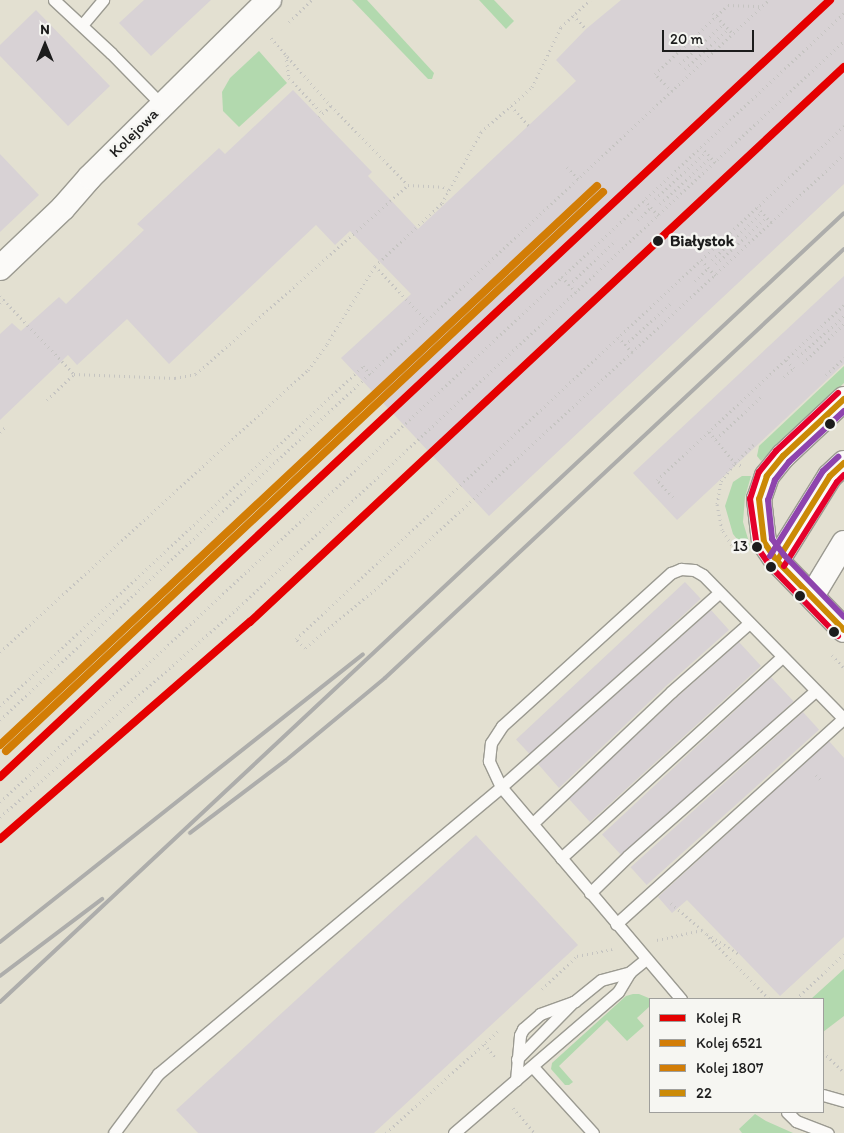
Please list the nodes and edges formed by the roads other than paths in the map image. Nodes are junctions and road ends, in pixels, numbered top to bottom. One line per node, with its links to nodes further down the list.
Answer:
1 (54, 0): 4 (lane)
2 (103, 0): 4 (lane)
3 (268, 0): 5 (street, Kolejowa)
4 (82, 25): 5 (lane)
5 (162, 104): 6 (street, Kolejowa)
6 (0, 268)
7 (844, 399): 10 (street)
8 (844, 463): 10 (street)
9 (844, 543): 12 (street)
10 (777, 561): 12 (street)
11 (719, 593): 13 (lane); 18 (lane); 18 (lane)
12 (812, 596): 14 (street)
13 (748, 624): 15 (lane); 19 (lane)
14 (844, 630)
15 (781, 658): 16 (lane); 20 (lane)
16 (815, 691): 17 (lane); 21 (lane)
17 (844, 718): 22 (lane)
18 (501, 787): 19 (lane); 33 (lane)
19 (532, 823): 20 (lane)
20 (562, 858): 21 (lane)
21 (590, 892): 22 (lane)
22 (616, 924): 23 (lane)
23 (646, 959): 24 (lane); 25 (lane)
24 (630, 972): 26 (lane); 28 (lane)
25 (680, 998)
26 (575, 1001): 27 (lane); 27 (lane)
27 (517, 1060): 29 (lane)
28 (533, 1067): 29 (lane); 35 (lane)
29 (516, 1080): 34 (lane)
30 (824, 1095): 31 (lane)
31 (844, 1101)
32 (788, 1113): 36 (lane)
33 (114, 1133)
34 (454, 1133)
35 (593, 1133)
36 (828, 1133)

